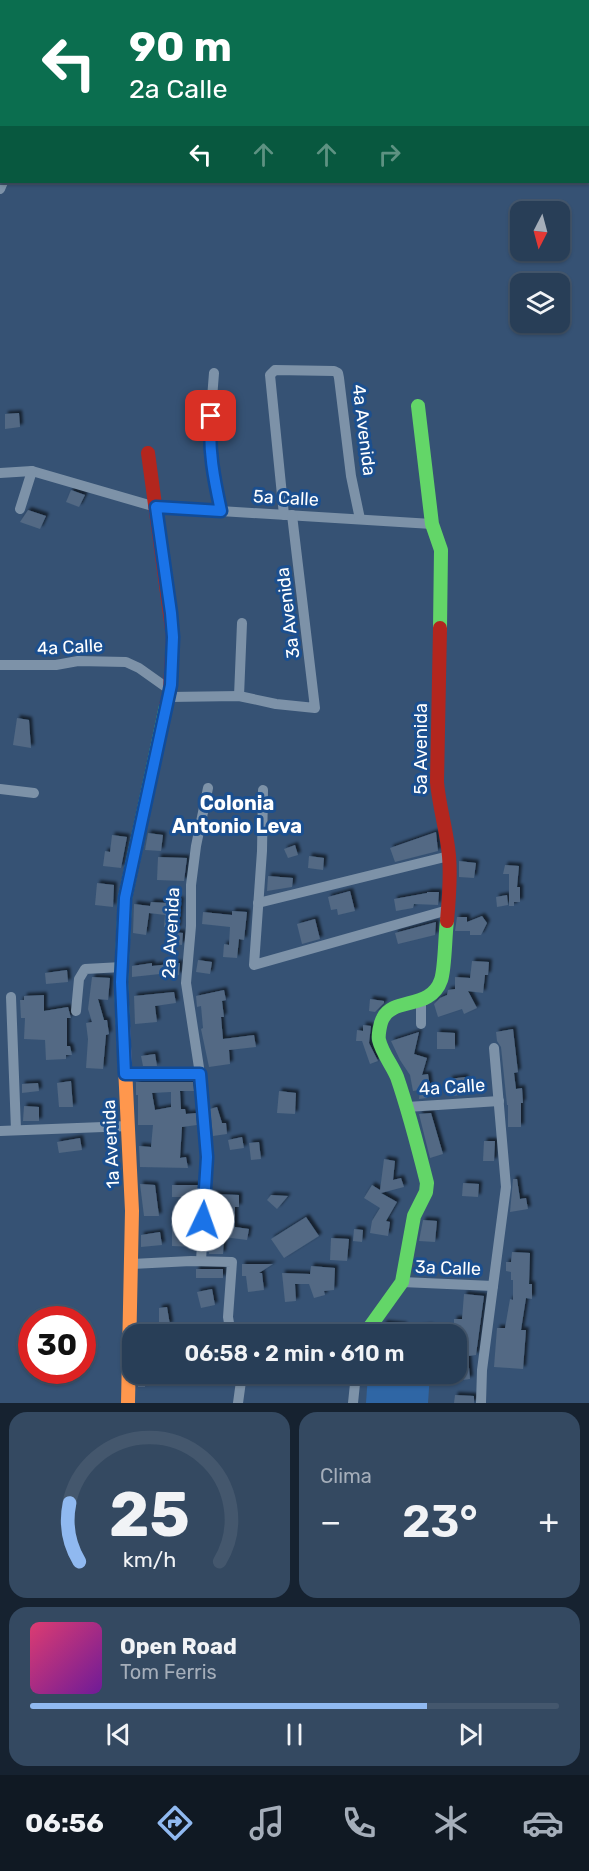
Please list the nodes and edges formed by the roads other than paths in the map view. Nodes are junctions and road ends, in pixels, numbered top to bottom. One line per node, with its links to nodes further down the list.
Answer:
1 (275, 370): 10 (street, 3a Avenida); 11 (street, 4a Avenida)
2 (214, 373): 9 (street)
3 (418, 406): 12 (street, 5a Avenida)
4 (148, 453): 7 (street, 1a Avenida)
5 (32, 471): 6 (street, 5a Calle); 7 (street, 5a Calle); 8 (street)
6 (0, 473)
7 (156, 507): 9 (street, 5a Calle); 15 (street, 1a Avenida)
8 (20, 509)
9 (221, 511): 10 (street, 5a Calle)
10 (288, 515): 11 (street, 5a Calle); 16 (street, 3a Avenida)
11 (360, 519): 12 (street, 5a Calle)
12 (432, 524): 21 (street, 5a Avenida)
13 (242, 623): 16 (street)
14 (0, 665): 15 (street, 4a Calle)
15 (170, 693): 16 (street); 24 (street, 1a Avenida)
16 (238, 696)
17 (208, 788): 31 (street, 2a Avenida)
18 (0, 789): 20 (street)
19 (263, 790): 22 (street)
20 (34, 793)
21 (449, 856): 22 (street); 23 (street, 5a Avenida)
22 (258, 903): 23 (street)
23 (448, 910): 26 (street, 5a Avenida)
24 (122, 967): 27 (street); 30 (street, 1a Avenida)
25 (11, 997): 35 (street)
26 (421, 1002): 28 (street); 33 (street)
27 (76, 1011)
28 (421, 1024)
29 (494, 1048): 32 (street)
30 (125, 1074): 31 (street); 34 (street, 1a Avenida)
31 (200, 1074): 37 (street, 2a Avenida)
32 (499, 1101): 33 (street, 4a Calle); 40 (street)
33 (407, 1107): 39 (street)
34 (129, 1126): 35 (street); 38 (street, 1a Avenida)
35 (16, 1130): 36 (street)
36 (0, 1131)
37 (201, 1261): 38 (street); 42 (street)
38 (132, 1264): 41 (street)
39 (402, 1282): 40 (street, 3a Calle); 43 (street)
40 (494, 1286): 50 (street)
41 (131, 1324)
42 (229, 1324)
43 (372, 1324)
44 (129, 1384): 47 (street)
45 (241, 1384): 48 (street)
46 (355, 1384): 49 (street)
47 (128, 1403)
48 (238, 1403)
49 (353, 1403)
50 (481, 1403)

